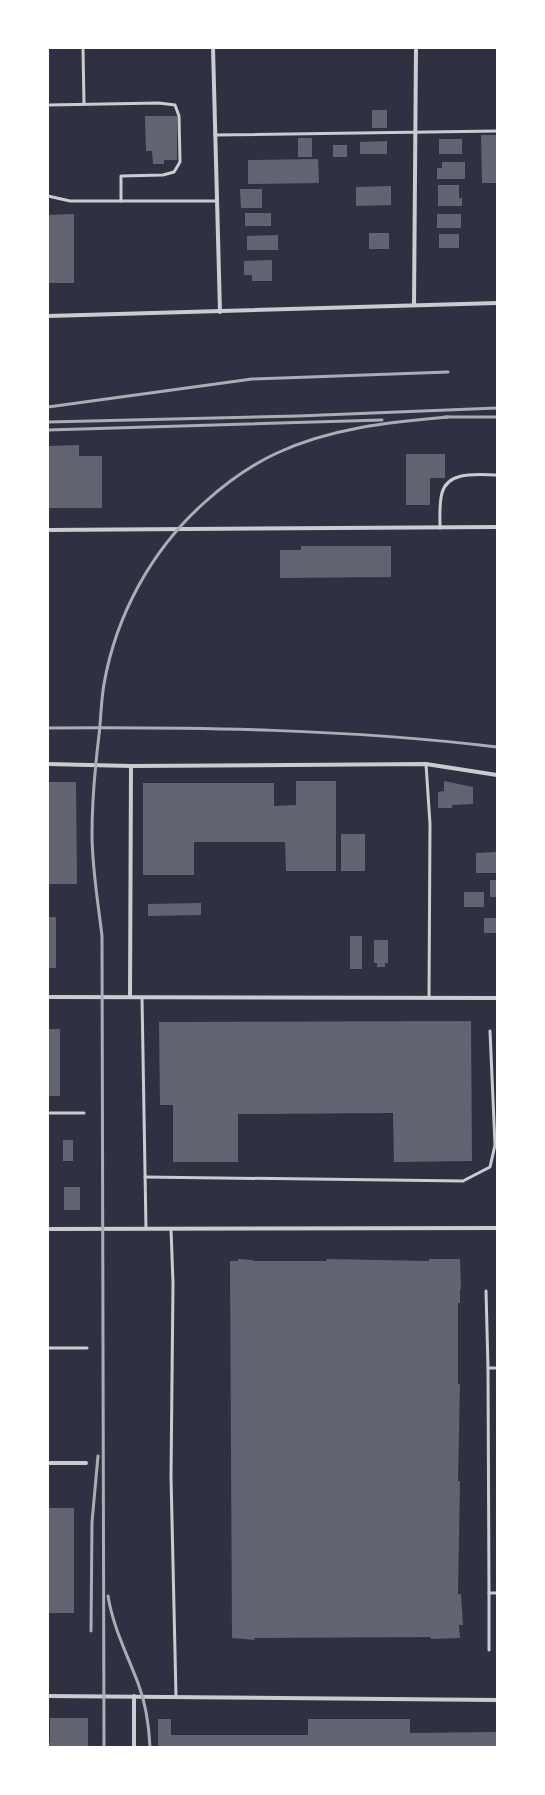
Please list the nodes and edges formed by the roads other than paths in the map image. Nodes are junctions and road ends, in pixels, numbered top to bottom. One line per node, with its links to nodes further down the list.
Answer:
1 (83, 48): 4 (lane)
2 (213, 48): 8 (street)
3 (416, 48): 6 (street)
4 (84, 104): 5 (lane); 10 (lane)
5 (48, 105)
6 (416, 131): 7 (lane); 8 (lane); 13 (street)
7 (497, 131)
8 (215, 135): 11 (street)
9 (48, 196): 10 (lane)
10 (121, 201): 11 (lane)
11 (216, 201): 14 (street)
12 (497, 303): 13 (street)
13 (414, 305): 14 (street)
14 (220, 312): 15 (street)
15 (48, 316)
16 (497, 475): 18 (lane)
17 (497, 527): 18 (street)
18 (440, 528): 19 (street)
19 (48, 530)
20 (48, 764): 22 (street)
21 (426, 764): 22 (street); 23 (street); 27 (lane)
22 (131, 766): 24 (street)
23 (497, 775)
24 (130, 996): 25 (street); 26 (street)
25 (48, 997)
26 (142, 997): 27 (street); 33 (lane)
27 (429, 998): 28 (street)
28 (497, 998)
29 (490, 1031): 32 (lane)
30 (48, 1113): 31 (lane)
31 (84, 1113)
32 (495, 1120): 33 (lane)
33 (145, 1177): 35 (lane)
34 (497, 1228): 36 (street)
35 (146, 1229): 36 (street); 37 (street)
36 (171, 1229): 50 (lane)
37 (48, 1230)
38 (486, 1291): 41 (lane)
39 (48, 1348): 40 (lane)
40 (87, 1348)
41 (488, 1368): 42 (lane); 45 (lane)
42 (497, 1368)
43 (48, 1463): 44 (street)
44 (86, 1463)
45 (489, 1593): 46 (lane); 47 (lane)
46 (497, 1593)
47 (489, 1650)
48 (48, 1696): 49 (street)
49 (134, 1696): 50 (street); 52 (street)
50 (176, 1696): 51 (street)
51 (497, 1700)
52 (134, 1747)

